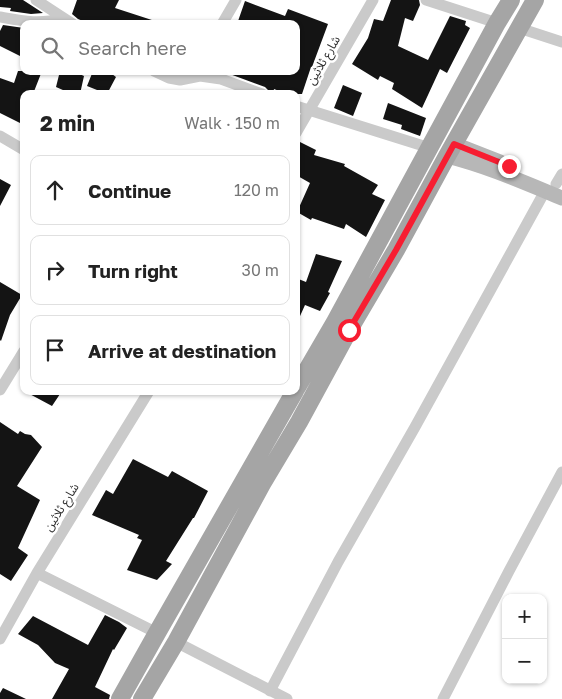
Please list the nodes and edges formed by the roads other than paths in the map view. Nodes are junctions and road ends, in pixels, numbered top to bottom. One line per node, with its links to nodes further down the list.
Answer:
1 (36, 0): 7 (street)
2 (236, 0): 13 (street)
3 (373, 0): 22 (street, شارع ثلاثين)
4 (426, 0): 14 (street)
5 (511, 0): 14 (main road)
6 (533, 1): 15 (main road)
7 (55, 5): 9 (street)
8 (0, 18): 10 (street)
9 (62, 18): 11 (street); 12 (street)
10 (22, 20)
11 (55, 20)
12 (65, 20)
13 (224, 20)
14 (498, 23): 26 (main road)
15 (519, 28): 16 (street); 27 (main road)
16 (562, 42)
17 (163, 75): 18 (street)
18 (191, 75)
19 (198, 75): 20 (street)
20 (251, 90)
21 (300, 107): 22 (street)
22 (310, 110): 23 (street, شارع ثلاثين); 26 (street)
23 (300, 126)
24 (1, 139): 25 (street)
25 (20, 148)
26 (430, 148): 29 (main road)
27 (450, 150): 28 (street); 29 (main road)
28 (557, 187): 40 (street)
29 (342, 326): 31 (main road); 39 (main road)
30 (20, 358): 32 (street)
31 (300, 384)
32 (0, 390)
33 (148, 395): 36 (street, شارع ثلاثين)
34 (293, 395): 37 (main road)
35 (562, 472): 44 (street)
36 (37, 572): 37 (street); 38 (street, شارع ثلاثين)
37 (157, 633): 41 (main road)
38 (0, 638)
39 (176, 642): 40 (street); 42 (main road)
40 (270, 691): 43 (street)
41 (120, 699)
42 (142, 699)
43 (287, 699)
44 (443, 699)

